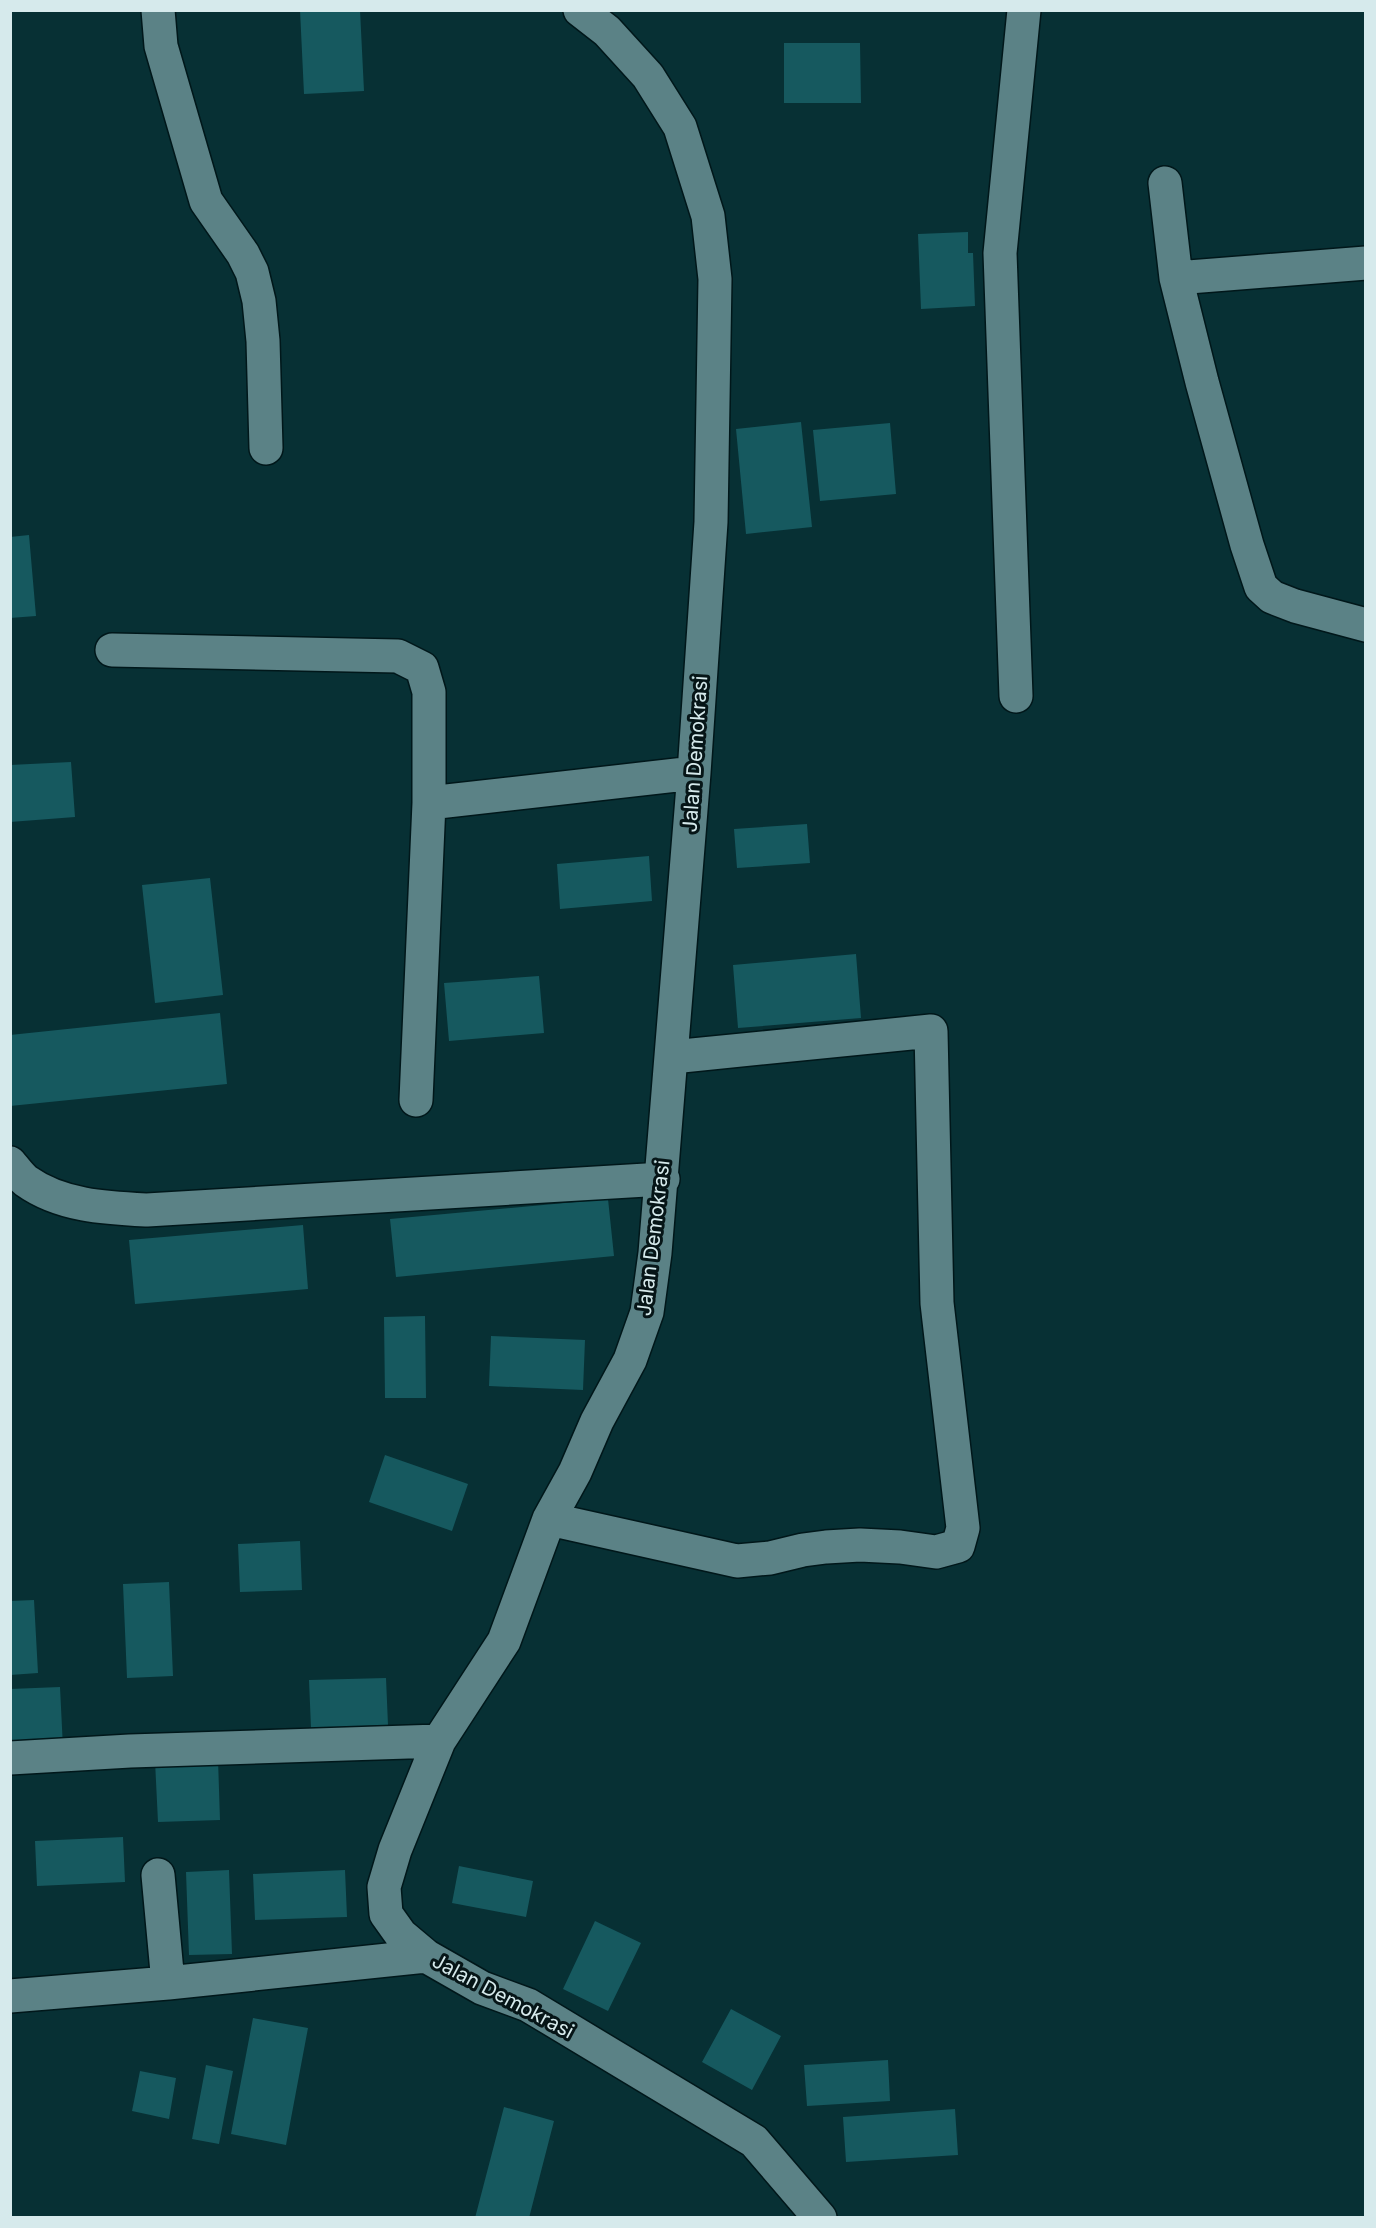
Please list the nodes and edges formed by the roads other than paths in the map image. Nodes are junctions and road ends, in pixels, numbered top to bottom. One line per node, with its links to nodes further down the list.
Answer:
1 (158, 10): 7 (street)
2 (580, 10): 11 (street, Jalan Demokrasi)
3 (1024, 10): 10 (street)
4 (1165, 183): 6 (street)
5 (1365, 263): 6 (street)
6 (1176, 278): 8 (street)
7 (266, 448)
8 (1365, 625)
9 (112, 650): 12 (street)
10 (1016, 696)
11 (694, 773): 12 (street); 13 (street, Jalan Demokrasi)
12 (429, 803): 14 (street)
13 (672, 1057): 16 (street, Jalan Demokrasi); 17 (street)
14 (416, 1100)
15 (10, 1163): 16 (street)
16 (663, 1179): 17 (street, Jalan Demokrasi)
17 (549, 1519): 18 (street, Jalan Demokrasi)
18 (439, 1741): 19 (street); 21 (street, Jalan Demokrasi)
19 (10, 1758)
20 (158, 1875): 22 (street)
21 (426, 1956): 22 (street); 24 (street, Jalan Demokrasi)
22 (168, 1983): 23 (street)
23 (10, 1996)
24 (820, 2217)

